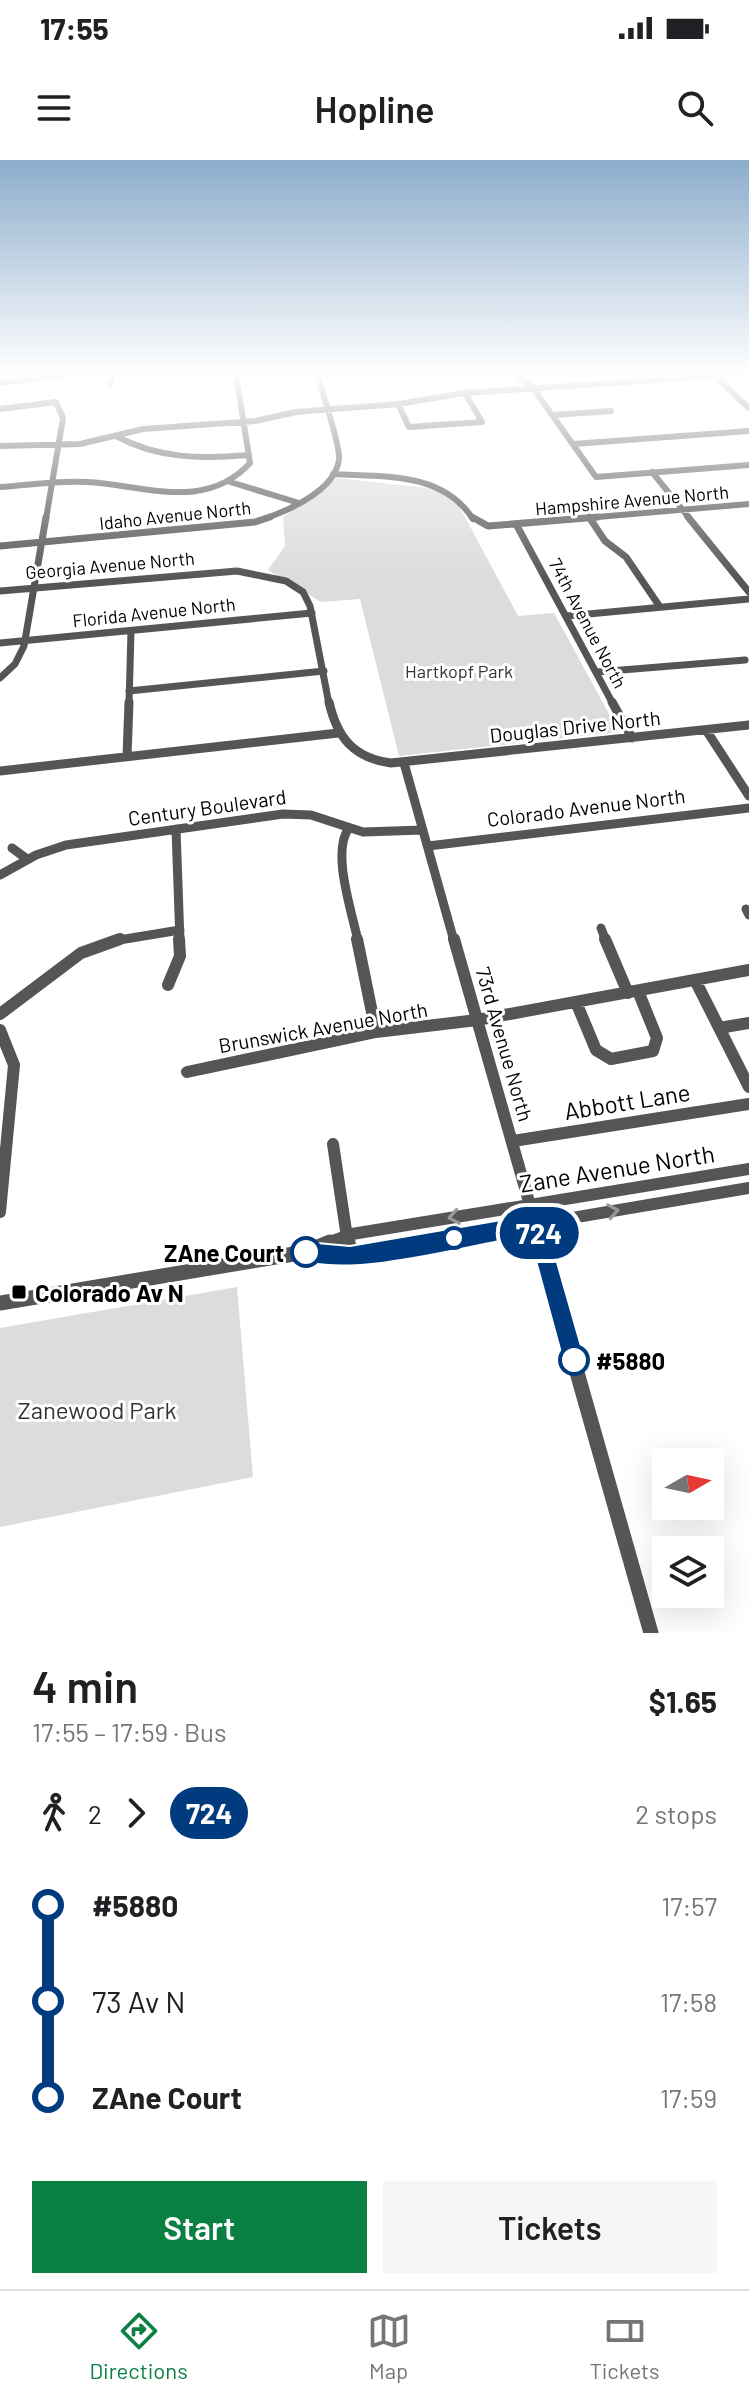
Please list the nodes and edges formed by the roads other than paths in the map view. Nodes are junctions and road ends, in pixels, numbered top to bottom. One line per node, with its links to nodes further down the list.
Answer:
1 (58, 443): 9 (street)
2 (77, 443): 9 (street)
3 (130, 443): 10 (street)
4 (247, 443): 10 (street)
5 (338, 443): 12 (street)
6 (590, 443): 7 (street)
7 (573, 444): 13 (street)
8 (0, 446): 9 (street)
9 (58, 446): 15 (street)
10 (249, 455): 14 (street)
11 (749, 465): 13 (street)
12 (334, 472): 17 (street, Idaho Avenue North); 21 (street, Hampshire Avenue North)
13 (652, 472): 19 (street)
14 (227, 481): 15 (street); 17 (street)
15 (52, 483): 16 (street); 22 (street)
16 (0, 487)
17 (299, 503): 22 (street, Idaho Avenue North)
18 (749, 504): 19 (street, Hampshire Avenue North)
19 (682, 510): 20 (street, Hampshire Avenue North); 26 (street)
20 (589, 517): 21 (street, Hampshire Avenue North); 28 (street)
21 (516, 524): 30 (street, 74th Avenue North)
22 (42, 542): 23 (street, Idaho Avenue North); 24 (street)
23 (0, 546)
24 (34, 588): 25 (street, Georgia Avenue North); 29 (street, Georgia Avenue North); 32 (street)
25 (0, 591)
26 (749, 592)
27 (749, 599): 28 (street)
28 (660, 607): 30 (street)
29 (312, 613): 31 (street, Florida Avenue North); 35 (street)
30 (567, 616): 36 (street, 74th Avenue North)
31 (131, 631): 32 (street, Florida Avenue North); 38 (street)
32 (25, 641): 33 (street, Florida Avenue North); 37 (street)
33 (0, 643)
34 (745, 660): 36 (street)
35 (324, 671): 38 (street); 41 (street)
36 (597, 672): 42 (street, 74th Avenue North)
37 (0, 678)
38 (129, 691): 43 (street)
39 (749, 725): 40 (street, Douglas Drive North)
40 (706, 730): 42 (street, Douglas Drive North); 46 (street)
41 (338, 733): 43 (street); 44 (street)
42 (632, 738): 44 (street, Douglas Drive North)
43 (127, 756): 45 (street)
44 (404, 763): 50 (street, 73rd Avenue North)
45 (0, 771)
46 (749, 796)
47 (749, 808): 51 (street, Colorado Avenue North)
48 (349, 828): 49 (street, Century Boulevard); 50 (street, Century Boulevard); 67 (street)
49 (176, 829): 53 (street, Century Boulevard); 56 (street)
50 (423, 830): 51 (street, 73rd Avenue North)
51 (428, 846): 63 (street, 73rd Avenue North)
52 (12, 848): 53 (street)
53 (27, 859): 54 (street, Century Boulevard)
54 (0, 875)
55 (601, 928): 60 (street)
56 (180, 930): 59 (street); 62 (street)
57 (749, 970): 58 (street, Brunswick Avenue North)
58 (695, 980): 60 (street, Brunswick Avenue North); 65 (street)
59 (168, 985)
60 (633, 992): 61 (street, Brunswick Avenue North); 61 (street)
61 (576, 1002): 63 (street, Brunswick Avenue North)
62 (0, 1014)
63 (477, 1020): 67 (street, Brunswick Avenue North); 71 (street, 73rd Avenue North)
64 (749, 1023): 65 (street)
65 (719, 1028): 69 (street)
66 (0, 1030): 76 (street)
67 (376, 1032): 68 (street, Brunswick Avenue North)
68 (187, 1072)
69 (749, 1087)
70 (749, 1104): 71 (street, Abbott Lane)
71 (513, 1141): 75 (street, 73rd Avenue North)
72 (333, 1144): 78 (street)
73 (749, 1169): 75 (street, Zane Avenue North)
74 (749, 1188): 77 (street, Zane Avenue North, one-way to 74)
75 (530, 1204): 77 (street, 73rd Avenue North); 78 (street, Zane Avenue North, one-way to 78)
76 (0, 1212)
77 (536, 1224): 80 (street, Zane Avenue North); 82 (street, 73rd Avenue North)
78 (347, 1235): 79 (street, Zane Avenue North); 80 (street)
79 (306, 1252): 80 (street, Zane Avenue North); 81 (street, Zane Avenue North)
80 (350, 1256)
81 (0, 1303)
82 (651, 1633)

